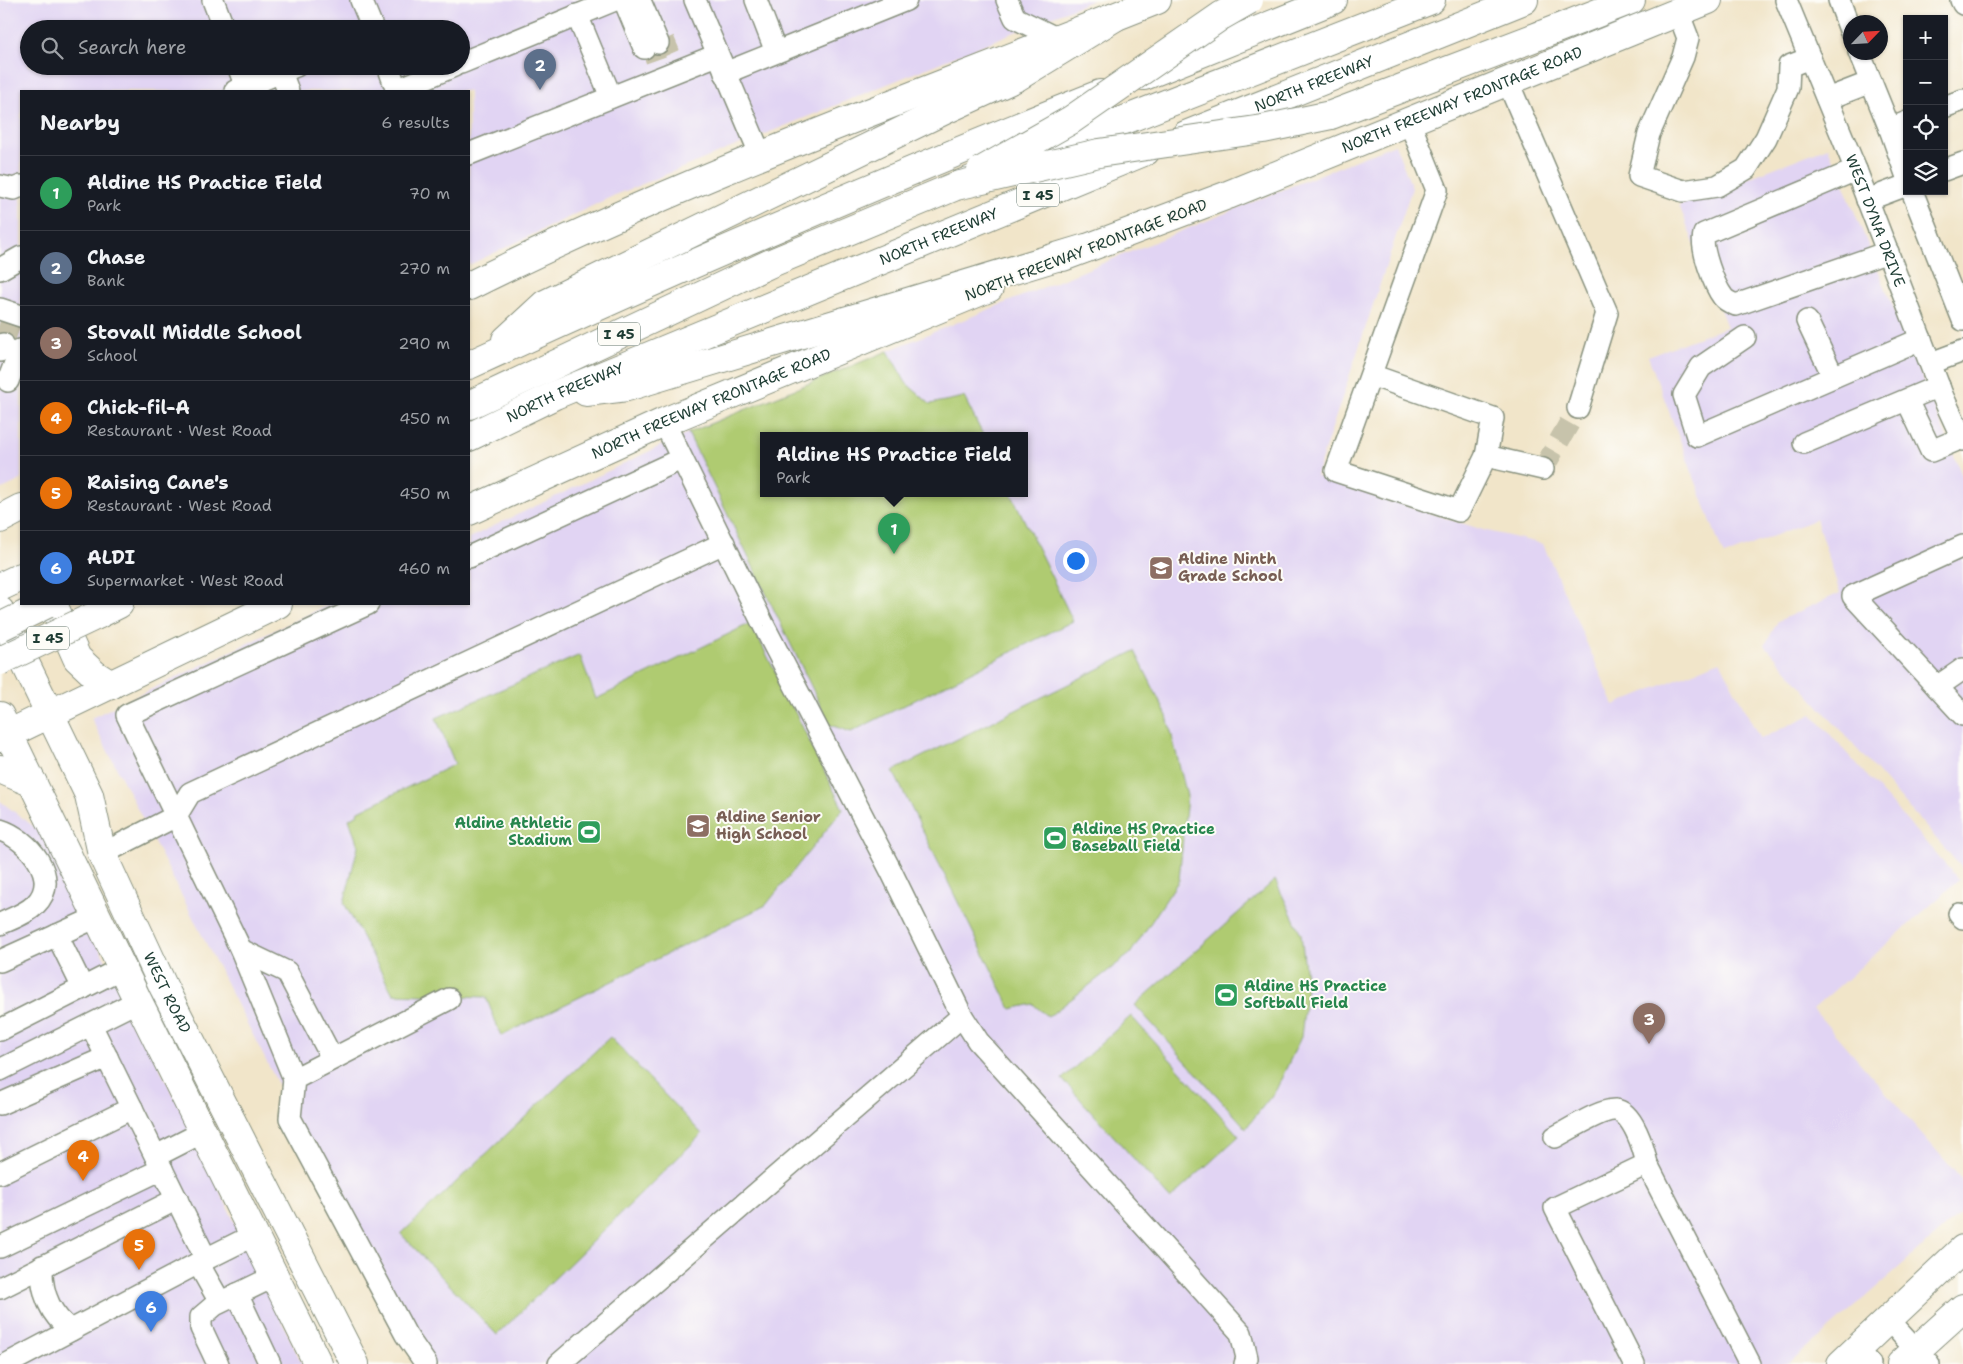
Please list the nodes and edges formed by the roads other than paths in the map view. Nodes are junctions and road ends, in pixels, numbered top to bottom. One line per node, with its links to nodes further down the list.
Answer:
1 (213, 0): 27 (street)
2 (361, 0): 28 (street)
3 (615, 0): 25 (street)
4 (624, 0): 33 (street)
5 (630, 0): 33 (street)
6 (640, 0): 33 (street)
7 (648, 0): 33 (street)
8 (695, 0): 35 (street)
9 (756, 0): 30 (street)
10 (906, 0): 30 (street)
11 (1007, 0): 29 (street)
12 (1157, 0): 26 (main road)
13 (1249, 0): 59 (main road, bridge)
14 (1333, 0): 74 (main road, I 45)
15 (1431, 0): 59 (main road, NORTH FREEWAY / I 45, bridge)
16 (1524, 0): 80 (main road, NORTH FREEWAY / I 45)
17 (1631, 0): 59 (main road, bridge)
18 (1708, 0): 23 (main road, NORTH FREEWAY FRONTAGE ROAD)
19 (1786, 0): 31 (street, WEST DYNA DRIVE)
20 (1839, 0): 24 (street)
21 (1962, 0): 22 (street)
22 (1963, 4)
23 (1678, 12): 31 (street); 40 (main road, NORTH FREEWAY FRONTAGE ROAD)
24 (1844, 15)
25 (577, 16): 32 (street); 45 (street)
26 (1114, 17): 29 (main road); 74 (main road)
27 (221, 20)
28 (369, 20)
29 (1056, 38): 53 (main road)
30 (776, 52): 35 (street)
31 (1810, 58): 46 (street, WEST DYNA DRIVE)
32 (470, 59)
33 (660, 59): 35 (street); 45 (street)
34 (1863, 60): 41 (street)
35 (721, 64): 53 (street)
36 (239, 75): 43 (street)
37 (391, 75): 44 (street)
38 (441, 75): 42 (street)
39 (288, 77): 43 (street)
40 (1507, 80): 49 (main road, NORTH FREEWAY FRONTAGE ROAD); 83 (street)
41 (1871, 82): 46 (street); 50 (street)
42 (426, 85): 44 (street)
43 (240, 89)
44 (397, 90)
45 (611, 97): 51 (street)
46 (1827, 99): 56 (street, WEST DYNA DRIVE)
47 (1963, 100): 48 (street)
48 (1948, 106)
49 (1409, 121): 63 (main road, NORTH FREEWAY FRONTAGE ROAD); 76 (street)
50 (1898, 126): 52 (street)
51 (470, 154)
52 (1903, 154)
53 (760, 156): 67 (main road)
54 (1963, 163): 55 (street)
55 (1948, 169)
56 (1856, 170): 62 (street, WEST DYNA DRIVE); 64 (street)
57 (0, 186): 58 (street)
58 (20, 186)
59 (956, 186): 82 (main road, NORTH FREEWAY / I 45)
60 (1903, 186): 62 (street)
61 (1914, 195): 68 (street)
62 (1867, 200): 64 (street, WEST DYNA DRIVE)
63 (1086, 248): 80 (main road); 84 (main road, NORTH FREEWAY FRONTAGE ROAD)
64 (1888, 252): 71 (street, WEST DYNA DRIVE)
65 (20, 257): 66 (street)
66 (0, 269)
67 (470, 281)
68 (1963, 320)
69 (1807, 321): 77 (street)
70 (1745, 338): 77 (street)
71 (1921, 339): 75 (street, WEST DYNA DRIVE); 77 (street)
72 (8, 348): 78 (street)
73 (1963, 351): 75 (street)
74 (479, 361)
75 (1930, 363): 79 (street, WEST DYNA DRIVE)
76 (1371, 375): 88 (street); 88 (street)
77 (1834, 376)
78 (10, 382)
79 (1939, 386): 81 (street); 86 (street, WEST DYNA DRIVE)
80 (555, 395): 85 (main road, NORTH FREEWAY / I 45)
81 (1907, 400): 86 (street); 87 (street)
82 (470, 405)
83 (1578, 408)
84 (664, 422): 89 (street); 92 (main road, NORTH FREEWAY FRONTAGE ROAD)
85 (470, 437)
86 (1963, 439)
87 (1804, 443)
88 (1486, 456): 90 (street)
89 (681, 459): 94 (street); 96 (street)
90 (1543, 469)
91 (20, 509): 93 (main road)
92 (470, 511)
93 (0, 519)
94 (724, 543): 115 (street); 130 (street)
95 (1963, 546): 109 (street)
96 (470, 557)
97 (20, 577): 98 (main road)
98 (0, 587)
99 (45, 605): 105 (main road, I 45, bridge)
100 (53, 605): 108 (main road)
101 (276, 605): 108 (main road)
102 (366, 605): 115 (street)
103 (108, 609): 106 (main road, I 45, bridge)
104 (0, 611): 110 (main road, WEST ROAD)
105 (0, 627)
106 (0, 661)
107 (1963, 669): 109 (street)
108 (111, 685): 110 (main road)
109 (1937, 686): 111 (street)
110 (50, 714): 112 (main road); 117 (main road, WEST ROAD)
111 (1963, 715)
112 (3, 729): 114 (main road, WEST ROAD)
113 (0, 769): 114 (main road)
114 (33, 783): 118 (main road, WEST ROAD)
115 (176, 816): 117 (street); 123 (street)
116 (4, 835): 119 (street)
117 (102, 854): 118 (main road); 127 (main road, WEST ROAD)
118 (71, 864): 119 (street); 120 (main road, WEST ROAD)
119 (43, 870): 121 (street)
120 (97, 917): 122 (street); 125 (main road, WEST ROAD)
121 (0, 924)
122 (57, 935): 124 (street); 126 (street)
123 (241, 950): 134 (street); 136 (street)
124 (0, 961)
125 (122, 968): 126 (street); 129 (main road, WEST ROAD)
126 (82, 988): 132 (street)
127 (164, 988): 129 (main road); 162 (main road, WEST ROAD)
128 (449, 999): 134 (street)
129 (138, 1001): 131 (street); 139 (main road, WEST ROAD)
130 (962, 1016): 164 (street); 165 (street)
131 (91, 1025): 133 (street); 135 (street)
132 (0, 1030)
133 (107, 1057): 137 (street); 138 (street)
134 (332, 1058): 136 (street)
135 (0, 1070)
136 (294, 1079): 163 (street)
137 (0, 1104)
138 (132, 1108): 141 (street); 143 (street)
139 (203, 1132): 141 (street); 145 (main road, WEST ROAD)
140 (1555, 1137): 142 (street)
141 (159, 1163): 144 (street); 146 (street)
142 (1647, 1164): 166 (street); 167 (street)
143 (0, 1172)
144 (177, 1198): 148 (street); 149 (street)
145 (254, 1235): 148 (street); 150 (main road, WEST ROAD)
146 (0, 1247)
147 (1963, 1250): 154 (main road)
148 (202, 1261): 152 (street); 155 (street)
149 (42, 1266): 151 (street); 155 (street)
150 (275, 1276): 152 (street); 161 (main road, WEST ROAD)
151 (0, 1288)
152 (229, 1298): 159 (street); 160 (street)
153 (1963, 1308): 157 (main road)
154 (1888, 1319): 156 (main road); 157 (street)
155 (71, 1330): 158 (street)
156 (1855, 1359)
157 (1915, 1359)
158 (7, 1364)
159 (218, 1364)
160 (270, 1364)
161 (318, 1364)
162 (355, 1364)
163 (426, 1364)
164 (560, 1364)
165 (1245, 1364)
166 (1634, 1364)
167 (1750, 1364)

